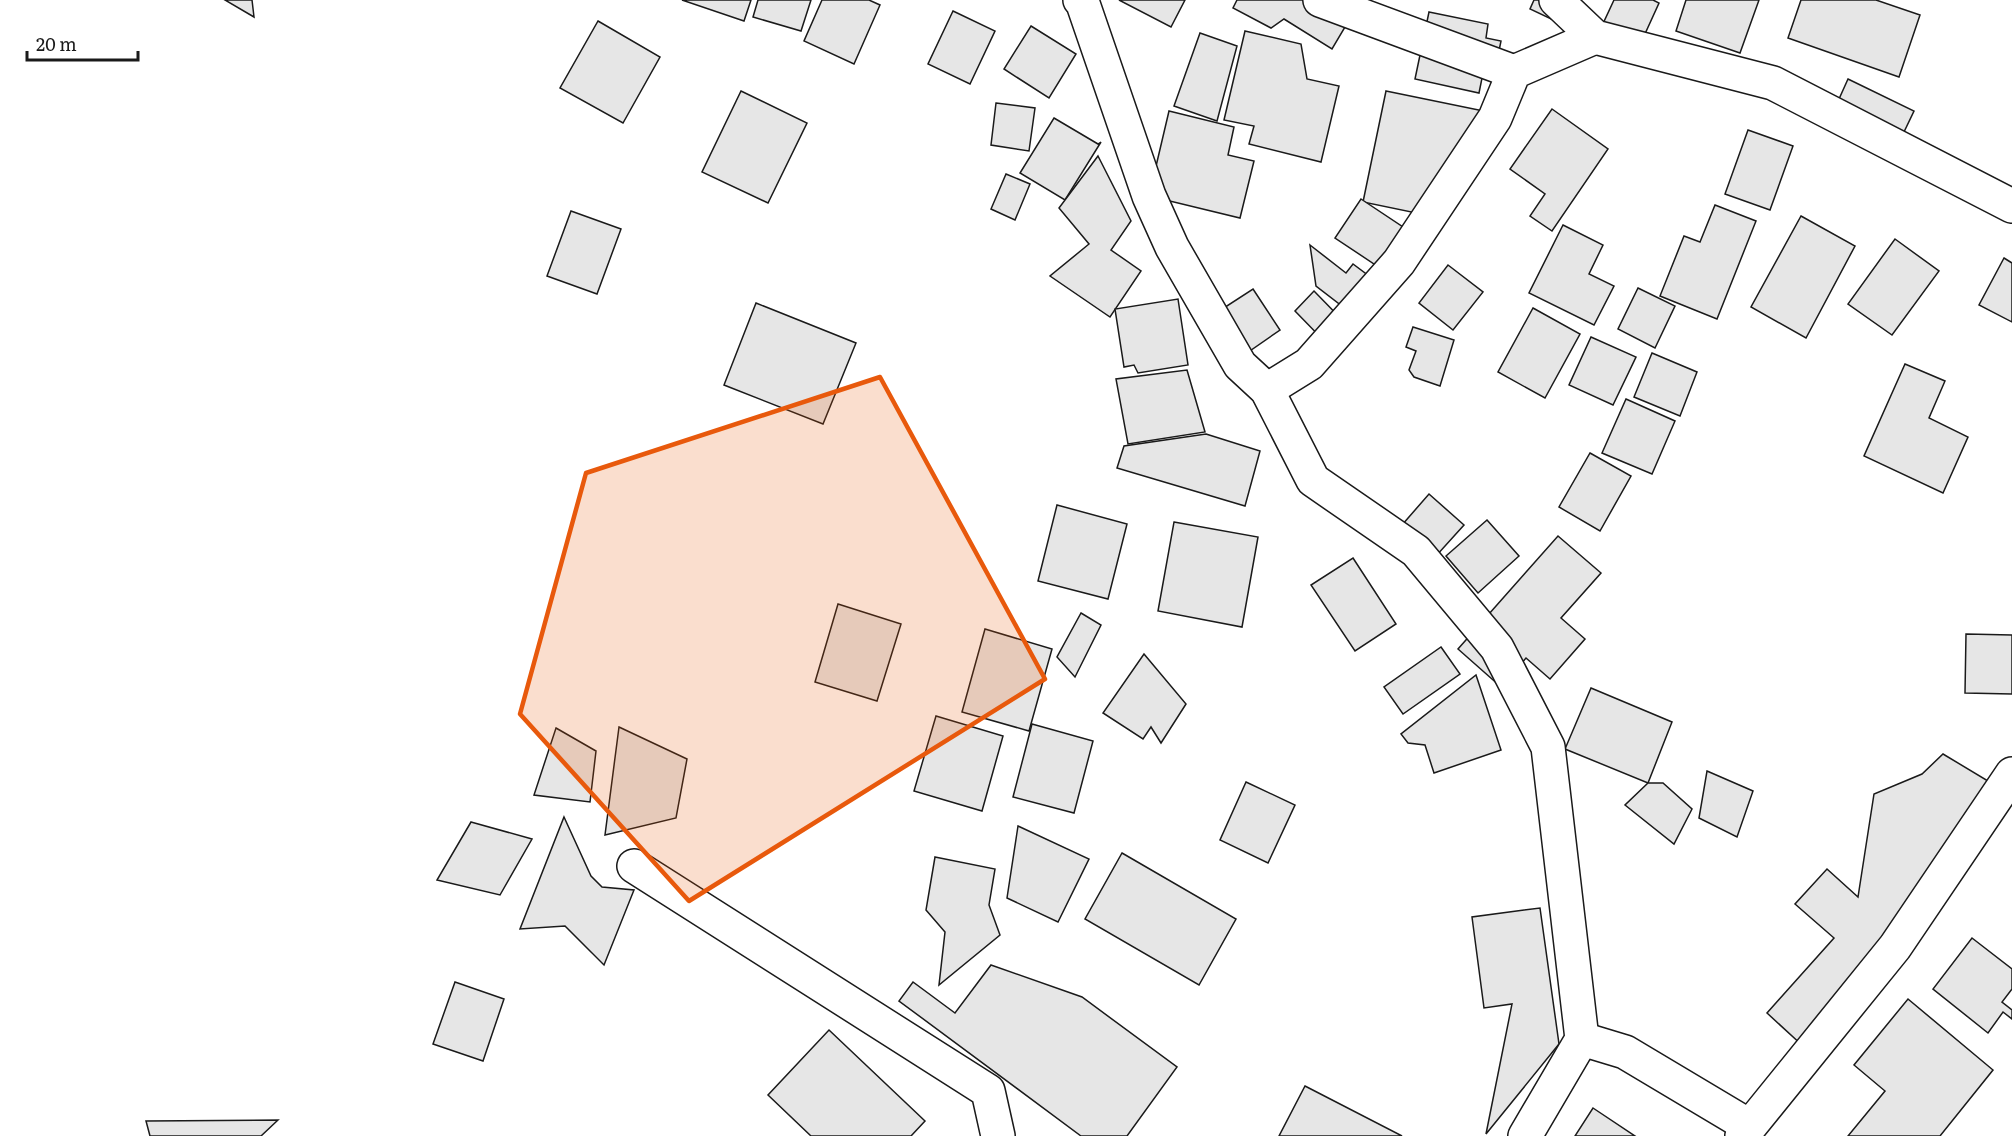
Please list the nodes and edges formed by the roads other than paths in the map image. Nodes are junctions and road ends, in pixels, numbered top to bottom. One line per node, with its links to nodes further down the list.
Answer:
1 (1083, 0): 7 (street)
2 (1320, 0): 5 (street)
3 (1556, 0): 4 (street)
4 (1595, 37): 5 (street); 6 (street)
5 (1514, 72): 7 (street)
6 (2012, 206)
7 (1267, 390): 10 (street)
8 (2012, 774): 11 (street)
9 (634, 866): 12 (street)
10 (1582, 1039): 11 (street); 13 (street)
11 (1745, 1131)
12 (998, 1136)
13 (1525, 1136)

